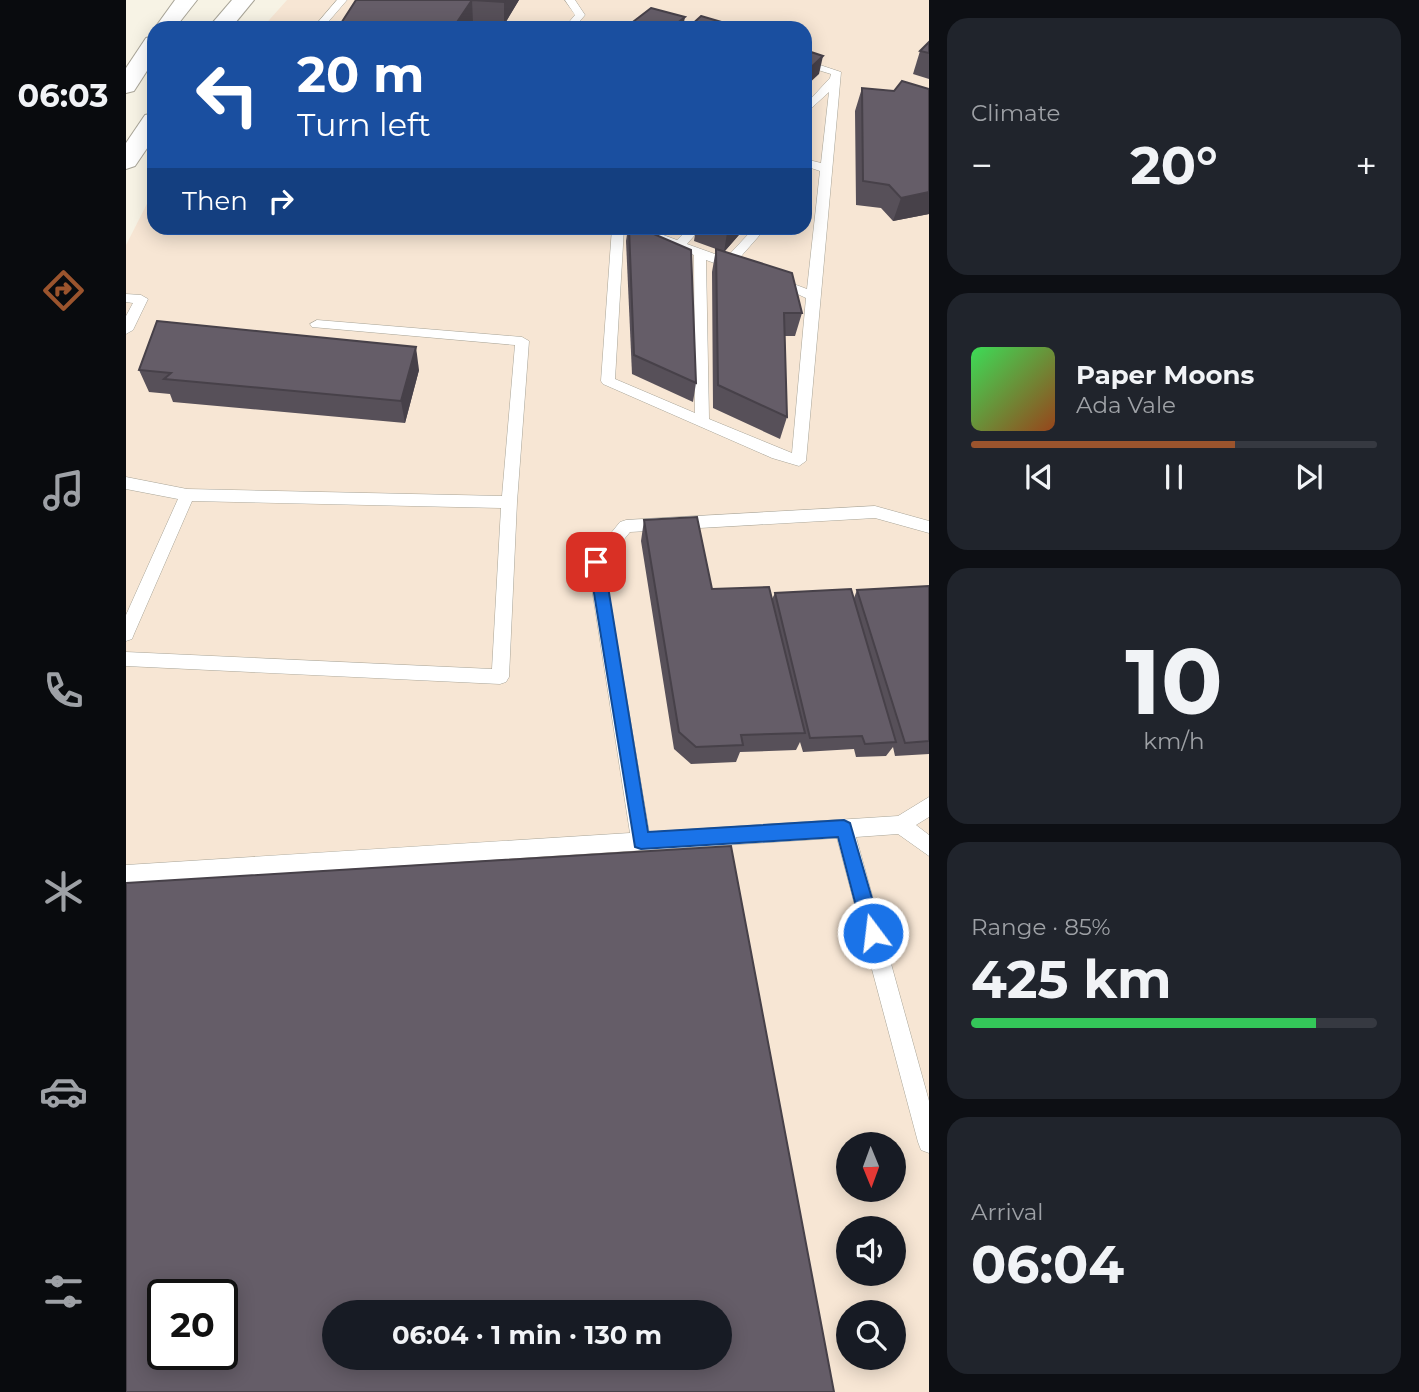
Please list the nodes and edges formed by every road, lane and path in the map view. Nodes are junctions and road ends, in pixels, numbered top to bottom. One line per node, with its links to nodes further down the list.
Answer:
1 (186, 0): 5 (main road)
2 (243, 0): 6 (main road)
3 (342, 0): 7 (lane)
4 (570, 0): 8 (lane)
5 (169, 21)
6 (225, 21)
7 (324, 21)
8 (575, 21)
9 (644, 21): 10 (lane)
10 (663, 21)
11 (147, 54): 14 (main road)
12 (812, 65): 13 (lane)
13 (835, 79): 15 (lane); 18 (lane)
14 (126, 86)
15 (812, 104)
16 (147, 130): 17 (main road)
17 (126, 161)
18 (815, 165): 26 (lane)
19 (618, 235): 30 (lane)
20 (653, 235): 23 (lane)
21 (688, 235): 23 (lane)
22 (754, 235): 25 (lane)
23 (679, 245): 24 (lane)
24 (699, 253): 25 (lane); 30 (lane)
25 (728, 263): 26 (lane)
26 (813, 296): 30 (lane)
27 (126, 298): 29 (lane)
28 (317, 324): 33 (lane)
29 (126, 330)
30 (702, 422)
31 (126, 483): 32 (lane)
32 (187, 495): 33 (lane); 35 (lane)
33 (509, 502): 36 (lane)
34 (929, 527): 40 (lane)
35 (126, 634)
36 (126, 659)
37 (929, 806): 38 (lane)
38 (901, 825): 39 (lane); 41 (lane)
39 (844, 828): 40 (lane); 43 (lane)
40 (641, 841): 42 (lane)
41 (929, 847)
42 (126, 874)
43 (929, 1142)

